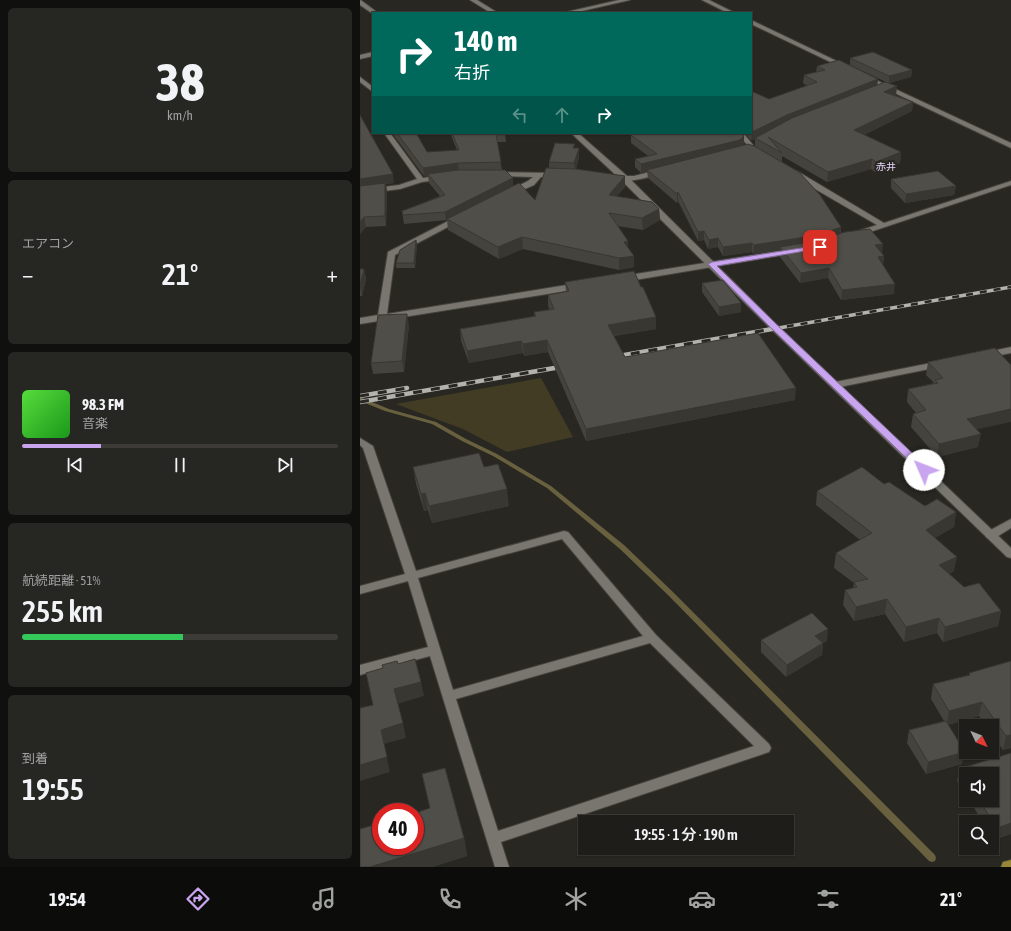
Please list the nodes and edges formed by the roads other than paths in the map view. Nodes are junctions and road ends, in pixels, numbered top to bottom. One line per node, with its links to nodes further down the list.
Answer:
1 (473, 0): 6 (street)
2 (627, 0): 7 (street)
3 (705, 0): 8 (street)
4 (360, 2): 5 (street)
5 (374, 12)
6 (493, 12)
7 (571, 12)
8 (730, 12)
9 (752, 22): 12 (street)
10 (372, 54): 11 (street)
11 (360, 57)
12 (852, 70)
13 (859, 74): 15 (street)
14 (360, 79): 16 (street)
15 (888, 88): 17 (street); 21 (street)
16 (372, 89)
17 (876, 91)
18 (388, 134): 31 (street)
19 (575, 134): 30 (street)
20 (739, 134): 22 (street)
21 (1011, 146)
22 (756, 152)
23 (787, 169): 36 (street)
24 (665, 171): 30 (street)
25 (488, 174): 26 (street)
26 (539, 175): 28 (street); 34 (street)
27 (451, 176): 31 (street)
28 (562, 176)
29 (608, 177): 30 (street)
30 (624, 178): 39 (street)
31 (421, 180): 33 (street)
32 (1011, 183): 36 (street)
33 (360, 192)
34 (505, 196)
35 (465, 216): 42 (street)
36 (884, 226): 37 (street)
37 (848, 237)
38 (799, 250): 39 (street)
39 (712, 264): 40 (street); 47 (street)
40 (618, 280)
41 (586, 285): 42 (street)
42 (382, 318): 43 (street)
43 (360, 321)
44 (1011, 350): 45 (street)
45 (980, 356)
46 (950, 362): 47 (street)
47 (835, 385): 50 (street)
48 (360, 441): 52 (street)
49 (1011, 524): 50 (street)
50 (991, 534): 51 (street)
51 (1011, 554)
52 (412, 577): 53 (street); 54 (street); 55 (street)
53 (360, 590)
54 (652, 638): 57 (street); 58 (street)
55 (435, 650): 56 (street); 57 (street)
56 (360, 670)
57 (449, 696): 58 (street)
58 (494, 838): 60 (street)
59 (1011, 866): 61 (main road)
60 (502, 867)
61 (1008, 867)

